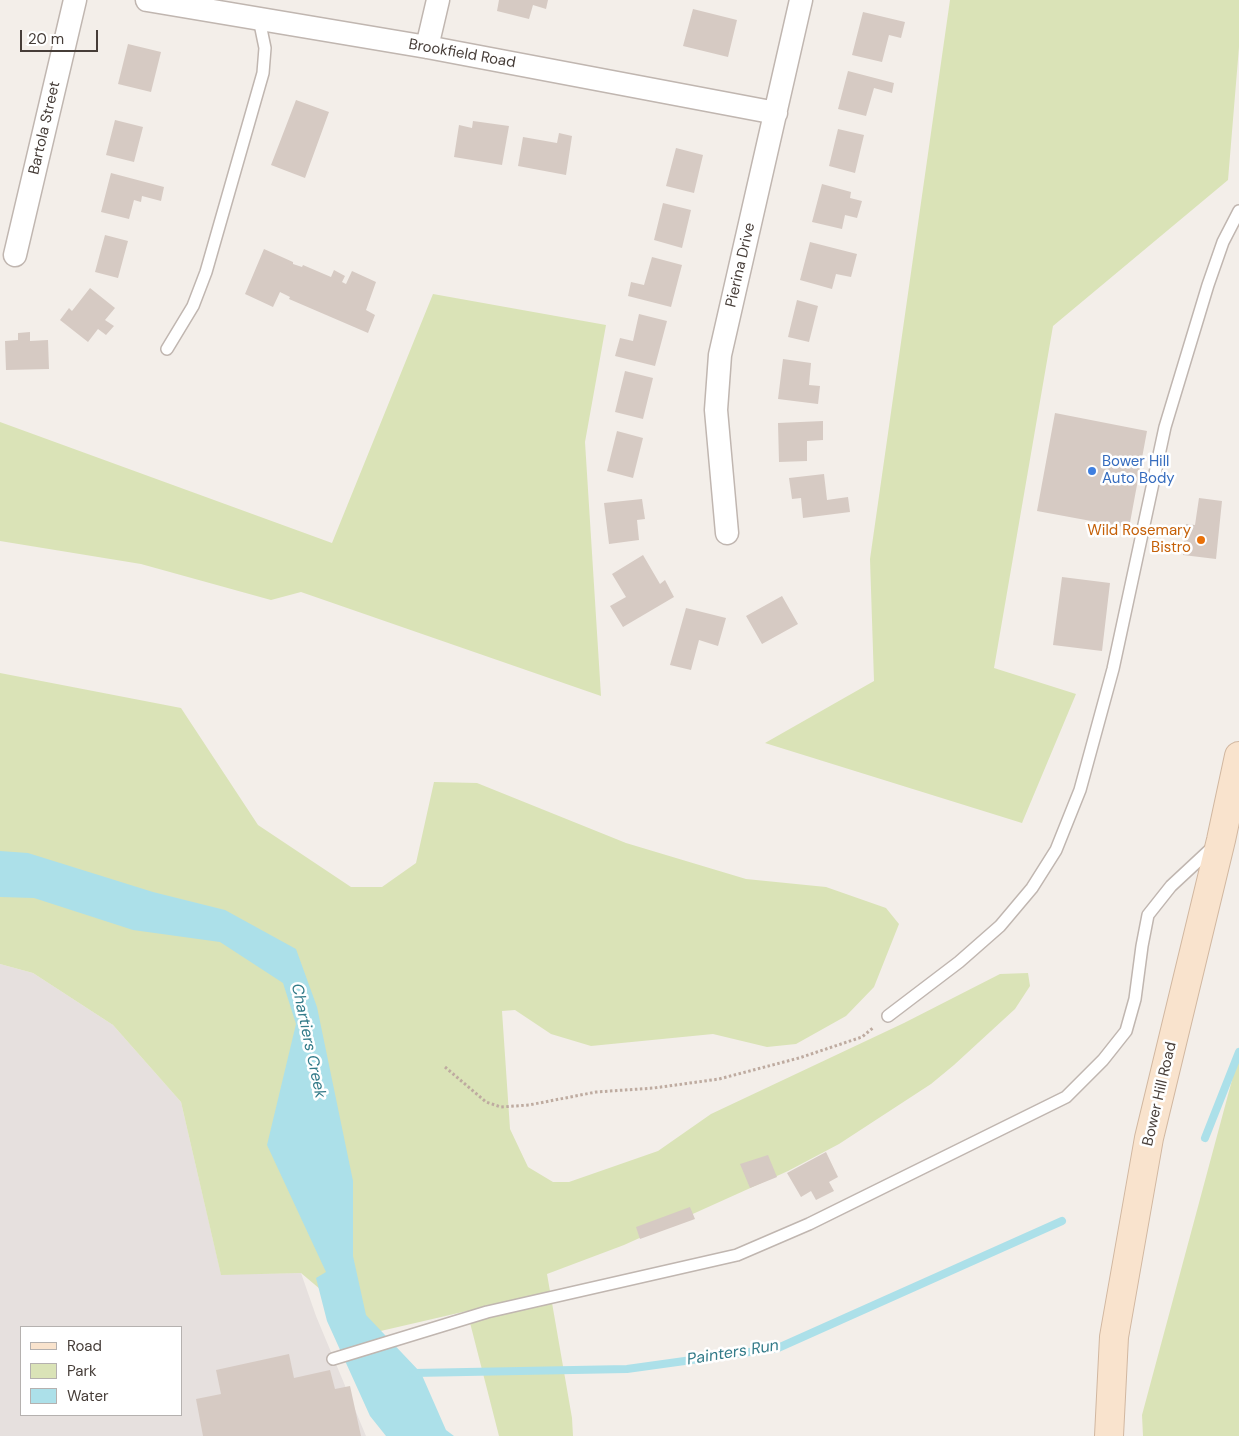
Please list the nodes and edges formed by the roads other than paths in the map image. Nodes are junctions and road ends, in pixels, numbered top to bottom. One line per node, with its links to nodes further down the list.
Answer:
1 (75, 0): 9 (street, Bartola Street)
2 (147, 0): 5 (street, Brookfield Road)
3 (438, 0): 6 (street)
4 (801, 0): 7 (street, Pierina Drive)
5 (259, 18): 6 (street, Brookfield Road); 10 (lane)
6 (426, 47): 7 (street, Brookfield Road)
7 (776, 113): 11 (street, Pierina Drive)
8 (1239, 211): 14 (lane)
9 (14, 255)
10 (167, 349)
11 (726, 533)
12 (1239, 756): 13 (main road, Bower Hill Road)
13 (1221, 840): 15 (lane); 16 (main road, Bower Hill Road)
14 (888, 1016)
15 (333, 1359)
16 (1109, 1436)

